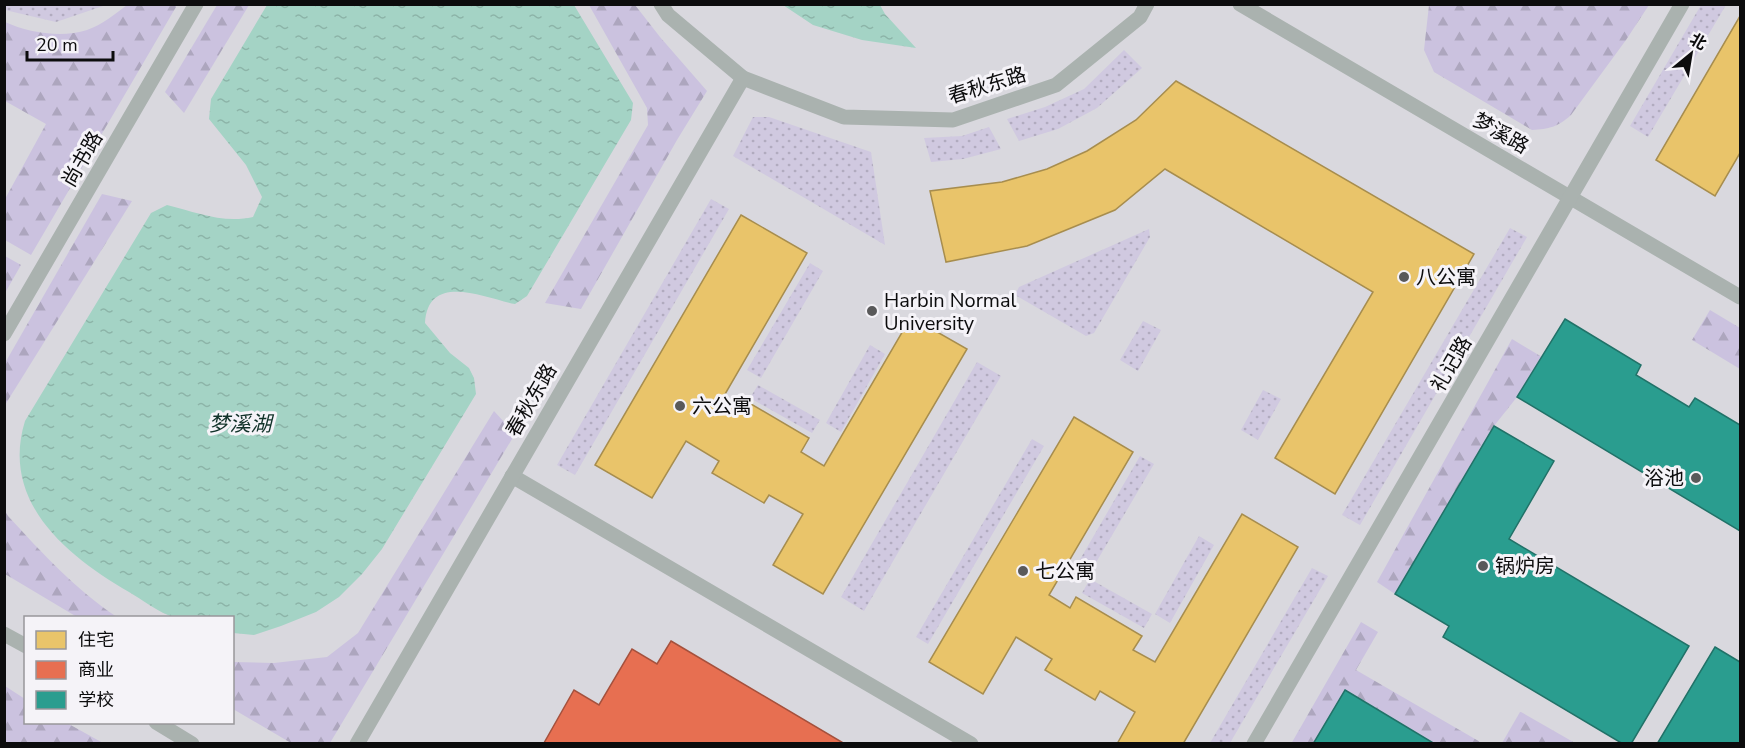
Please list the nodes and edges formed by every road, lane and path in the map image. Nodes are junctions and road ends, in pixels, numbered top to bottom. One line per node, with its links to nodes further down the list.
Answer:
1 (196, 4): 9 (lane, 尚书路)
2 (661, 4): 6 (lane, 春秋东路)
3 (1147, 4): 6 (lane, 春秋东路)
4 (1239, 4): 7 (lane, 梦溪路)
5 (1682, 4): 7 (lane, 礼记路)
6 (743, 78): 10 (lane, 春秋东路)
7 (1571, 198): 8 (lane, 梦溪路); 17 (lane, 礼记路)
8 (1740, 297)
9 (4, 334)
10 (512, 476): 15 (lane, 春秋东路); 16 (lane)
11 (4, 634): 12 (lane)
12 (24, 645)
13 (158, 724): 14 (lane)
14 (192, 744)
15 (357, 744)
16 (971, 744)
17 (1254, 744)

